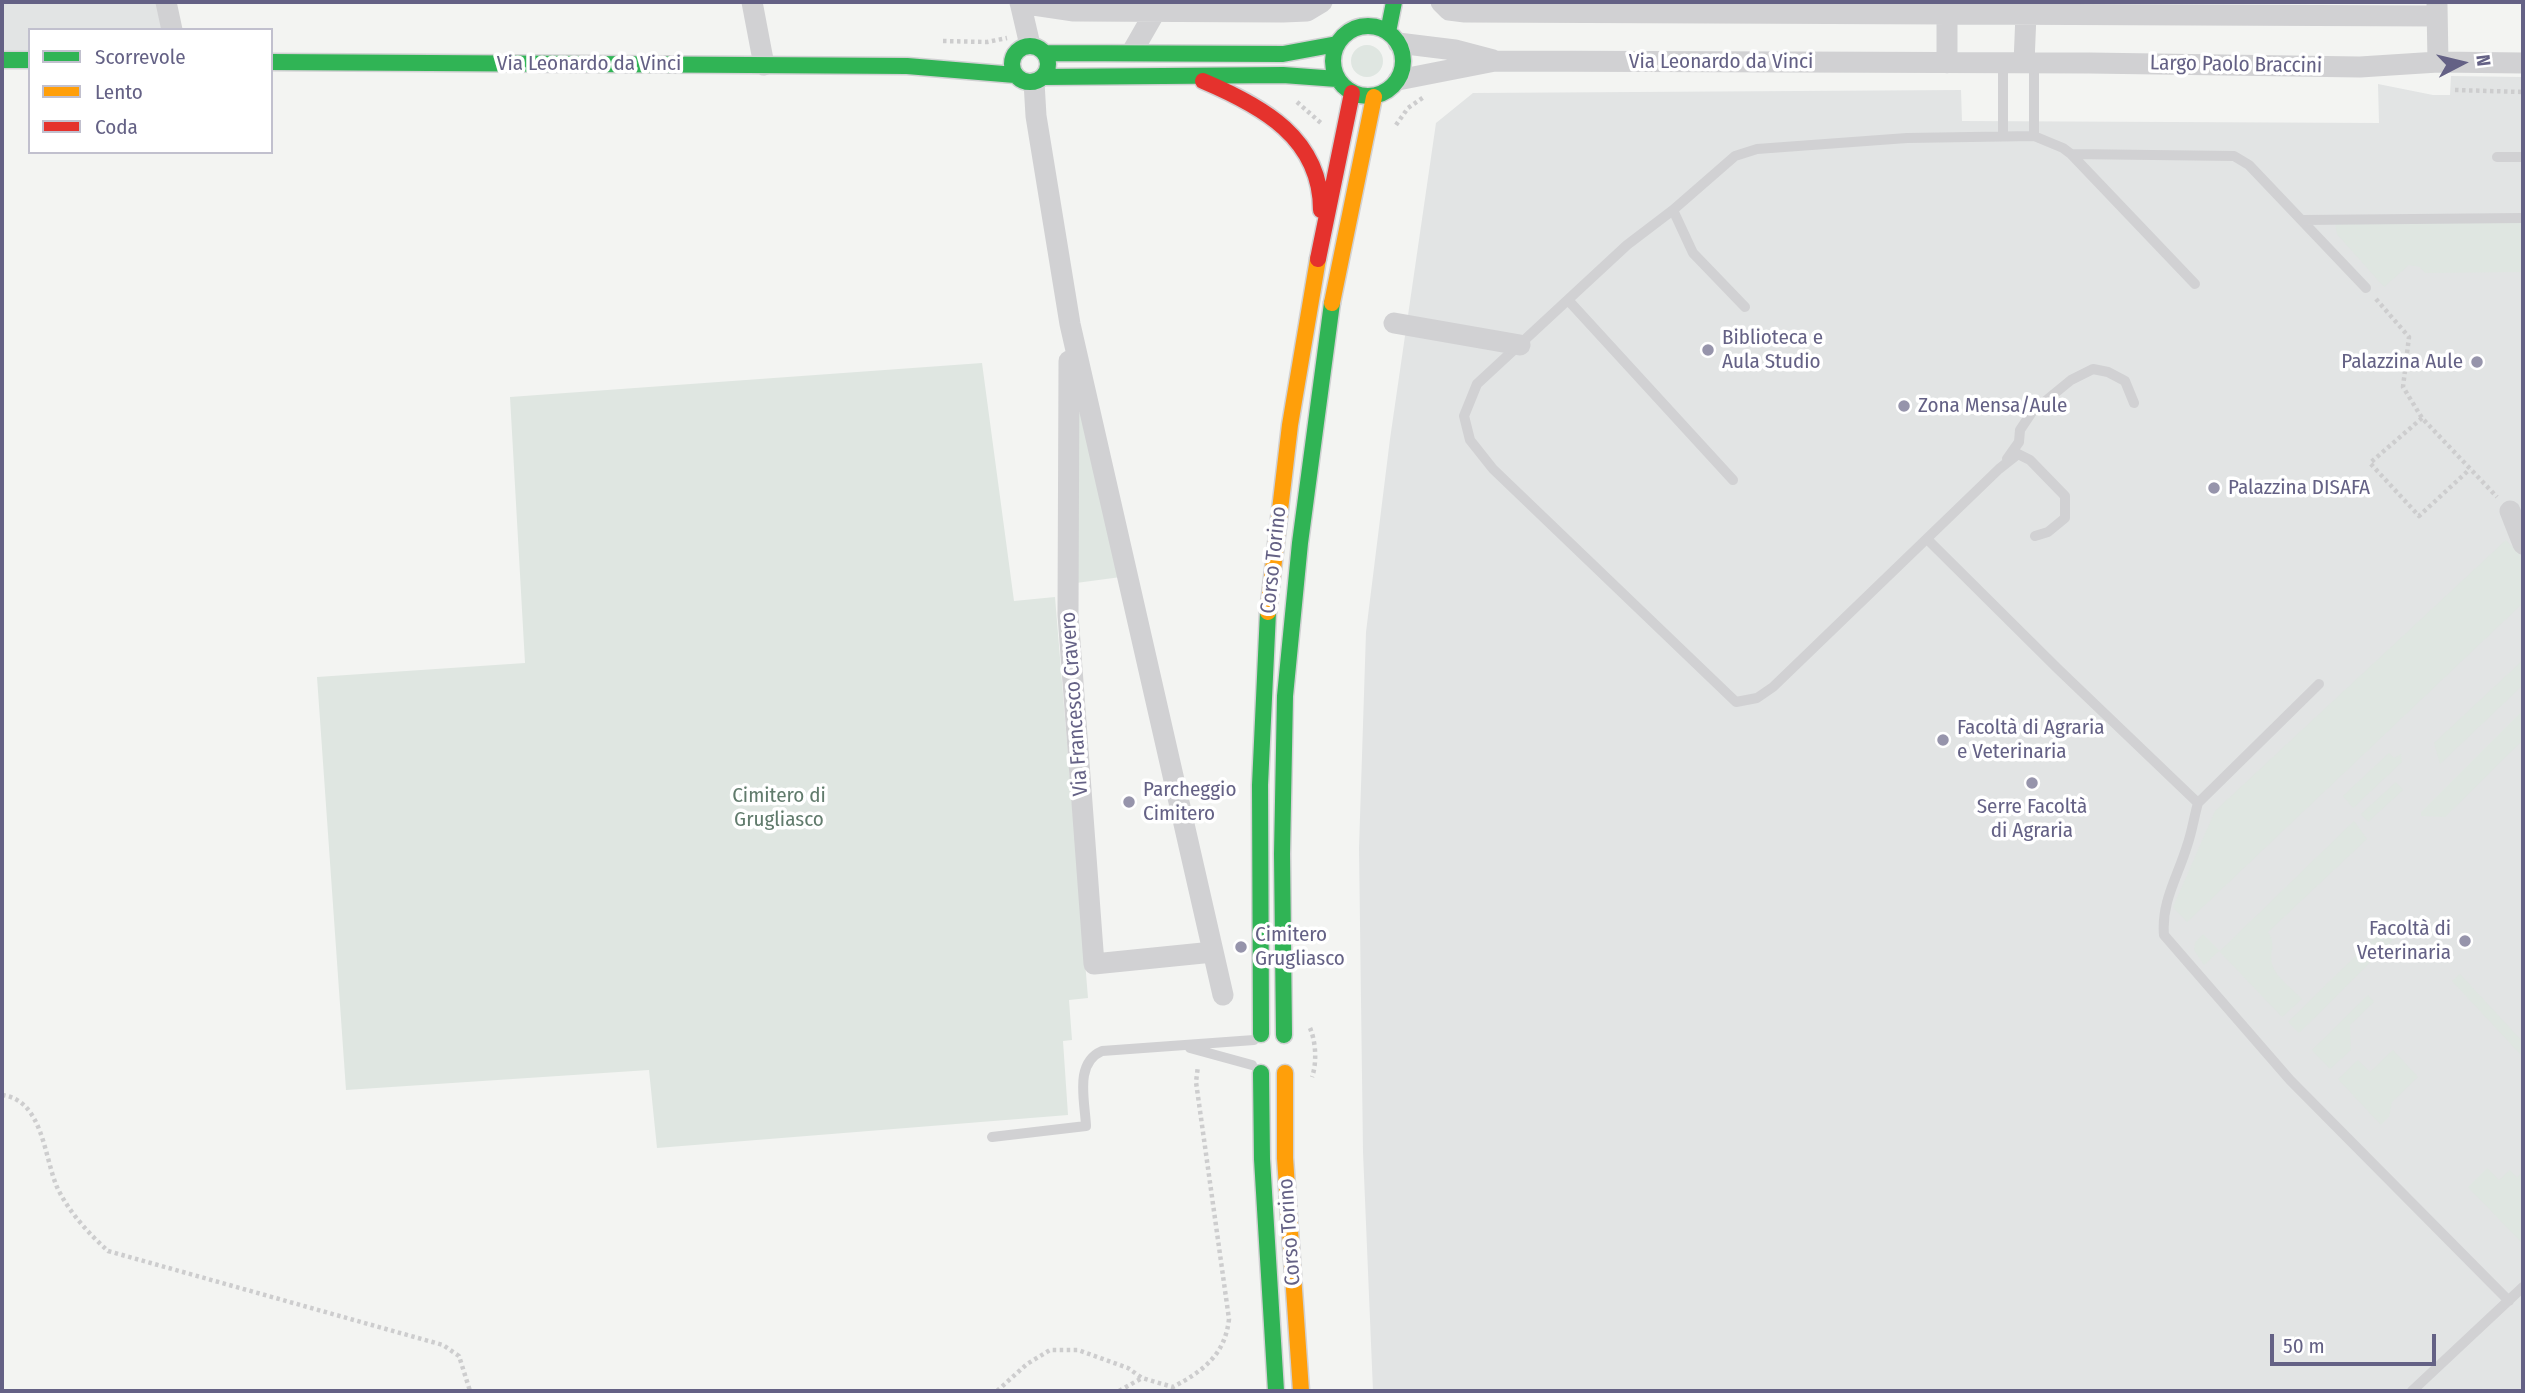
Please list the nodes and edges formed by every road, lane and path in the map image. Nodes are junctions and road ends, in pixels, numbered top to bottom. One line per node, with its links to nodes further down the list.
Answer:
1 (166, 2): 12 (street)
2 (752, 2): 25 (street)
3 (1020, 2): 9 (street); 15 (street)
4 (1322, 2): 9 (street)
5 (1394, 2): 13 (street)
6 (1441, 3): 10 (street)
7 (1987, 8): 10 (street); 11 (street)
8 (2437, 9): 11 (street); 21 (street)
9 (1156, 12): 16 (street)
10 (1947, 14): 22 (street)
11 (2026, 14): 23 (street)
12 (172, 28)
13 (1393, 38): 14 (street); 19 (street, Via Leonardo da Vinci); 30 (street)
14 (1337, 44): 16 (street, Via Leonardo da Vinci); 29 (street)
15 (1016, 52): 16 (street, Via Leonardo da Vinci); 26 (street, Via Leonardo da Vinci); 28 (street); 28 (street)
16 (1132, 52)
17 (2, 60): 18 (street)
18 (28, 60)
19 (1495, 61): 22 (street, Via Leonardo da Vinci); 30 (street, Via Leonardo da Vinci)
20 (273, 62): 25 (street, Via Leonardo da Vinci)
21 (2438, 62): 23 (street, Largo Paolo Braccini); 24 (street)
22 (1947, 63): 23 (street, Largo Paolo Braccini)
23 (2021, 63): 35 (lane); 36 (lane)
24 (2523, 63)
25 (764, 65): 26 (street, Via Leonardo da Vinci)
26 (907, 66): 28 (street, Via Leonardo da Vinci)
27 (1190, 75): 28 (street, Via Leonardo da Vinci); 29 (street, Via Leonardo da Vinci); 43 (street)
28 (1031, 78): 49 (street, Via Francesco Cravero)
29 (1337, 79): 33 (street)
30 (1398, 80): 34 (street)
31 (2455, 90): 32 (path)
32 (2523, 92)
33 (1352, 93): 34 (street); 43 (street, Corso Torino)
34 (1374, 97): 65 (street, Corso Torino)
35 (2003, 136): 36 (lane); 40 (lane)
36 (2034, 136): 37 (lane)
37 (2071, 155): 42 (lane); 44 (lane)
38 (2497, 157): 39 (lane)
39 (2523, 157)
40 (1673, 211): 46 (lane); 47 (lane)
41 (2523, 218): 42 (lane)
42 (2303, 220): 45 (lane)
43 (1320, 246): 66 (street, Corso Torino)
44 (2195, 284)
45 (2365, 288): 52 (path)
46 (1568, 300): 50 (lane); 55 (lane)
47 (1745, 307)
48 (1394, 323): 50 (street)
49 (1070, 324): 62 (street, Via Francesco Cravero); 62 (street, Via Francesco Cravero)
50 (1520, 345): 58 (lane)
51 (2134, 403): 53 (lane)
52 (2422, 418): 54 (path); 54 (path)
53 (1999, 469): 57 (lane); 58 (lane)
54 (2470, 469): 56 (path)
55 (1733, 480)
56 (2510, 511): 59 (street)
57 (2035, 536)
58 (1927, 539): 61 (lane)
59 (2523, 544)
60 (2319, 684): 61 (lane)
61 (2198, 803): 75 (lane)
62 (1213, 952): 63 (street, Via Francesco Cravero)
63 (1223, 995)
64 (1306, 1019): 71 (path)
65 (1284, 1035): 66 (street); 69 (street)
66 (1257, 1037): 67 (lane); 70 (street, Corso Torino)
67 (1180, 1045): 68 (lane); 73 (lane)
68 (1199, 1051): 70 (lane); 76 (path)
69 (1291, 1061): 70 (street); 81 (street, Corso Torino)
70 (1256, 1069): 80 (street, Corso Torino)
71 (1310, 1082)
72 (2, 1095): 77 (path)
73 (992, 1137)
74 (2523, 1287): 75 (lane)
75 (2509, 1301): 82 (lane)
76 (1142, 1378): 78 (path); 79 (path)
77 (470, 1391)
78 (997, 1391)
79 (1119, 1391)
80 (1276, 1391)
81 (1301, 1391)
82 (2412, 1391)

